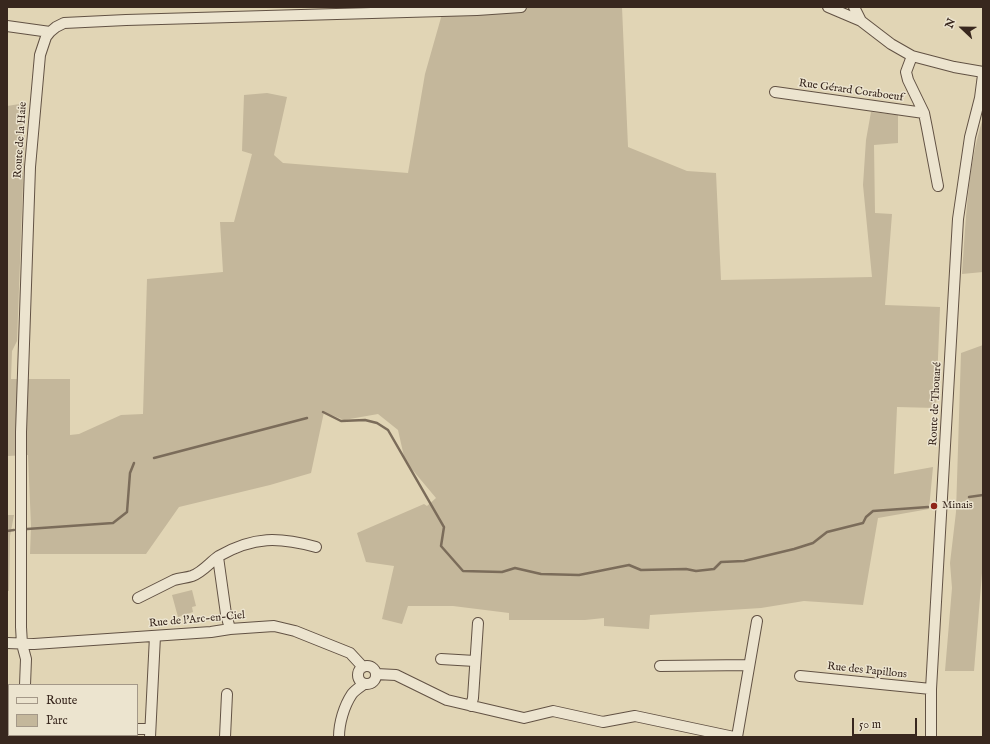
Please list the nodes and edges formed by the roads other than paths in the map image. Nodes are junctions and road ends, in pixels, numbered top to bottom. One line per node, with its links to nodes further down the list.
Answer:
1 (521, 7): 6 (street)
2 (828, 7): 4 (street)
3 (854, 7): 4 (street)
4 (861, 21): 7 (street)
5 (7, 26): 6 (street)
6 (50, 32): 21 (street, Route de la Haie)
7 (912, 56): 8 (street); 11 (street, Rue Gérard Coraboeuf)
8 (983, 72)
9 (983, 75): 31 (street, Route de Thouaré)
10 (775, 92): 11 (street, Rue Gérard Coraboeuf)
11 (924, 113): 12 (street, Rue Gérard Coraboeuf)
12 (938, 186)
13 (316, 547): 14 (street)
14 (218, 557): 15 (street); 18 (street)
15 (138, 598)
16 (757, 621): 24 (street)
17 (478, 623): 23 (street)
18 (230, 629): 19 (street, Rue de l'Arc-en-Ciel); 26 (street, Rue de l'Arc-en-Ciel)
19 (155, 636): 21 (street, Rue de l'Arc-en-Ciel); 35 (street)
20 (7, 642): 21 (street, Rue de l'Arc-en-Ciel)
21 (22, 644): 29 (street, Route de la Haie)
22 (441, 659): 23 (street)
23 (475, 661): 33 (street)
24 (749, 664): 25 (street); 39 (street)
25 (660, 666)
26 (363, 667): 27 (street); 30 (street)
27 (376, 674): 30 (street); 33 (street)
28 (800, 676): 31 (street, Rue des Papillons)
29 (25, 684)
30 (364, 684): 37 (street)
31 (931, 689): 40 (street, Route de Thouaré)
32 (227, 694): 36 (street)
33 (471, 706): 38 (street)
34 (138, 729): 35 (street)
35 (150, 733)
36 (225, 737)
37 (339, 737)
38 (734, 737)
39 (738, 737)
40 (931, 737)

